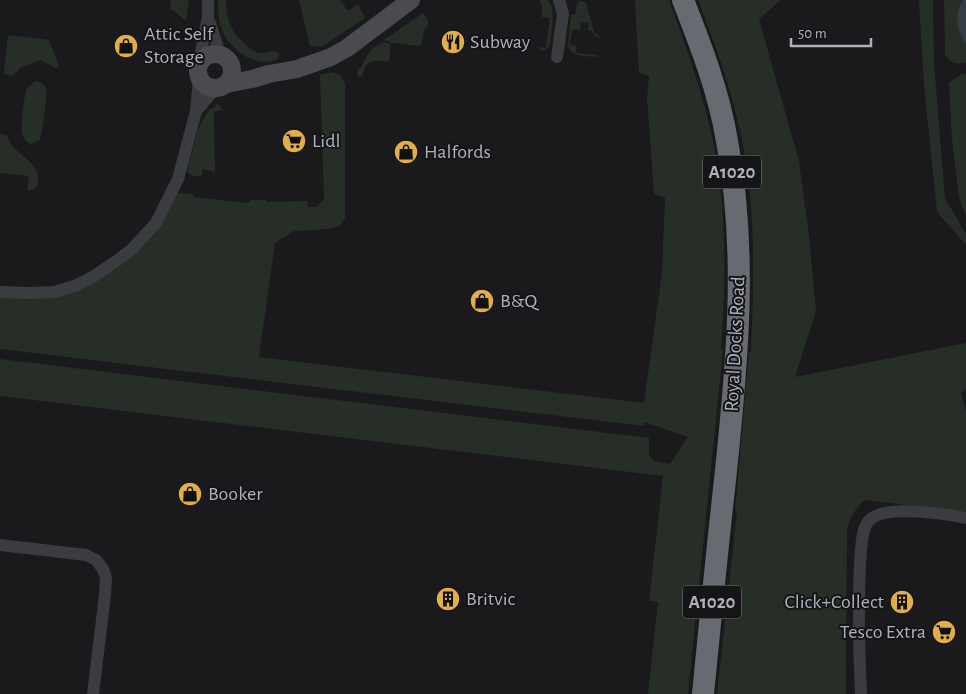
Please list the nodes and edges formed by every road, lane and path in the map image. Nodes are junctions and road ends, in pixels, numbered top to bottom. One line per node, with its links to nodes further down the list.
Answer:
1 (208, 0): 5 (street)
2 (411, 0): 9 (street)
3 (560, 0): 6 (street)
4 (683, 0): 16 (highway, Royal Docks Road / A1020)
5 (208, 17): 7 (street); 8 (street)
6 (557, 57)
7 (225, 58): 8 (street); 9 (street); 10 (street)
8 (199, 70): 10 (street); 11 (street)
9 (269, 74): 10 (street)
10 (221, 86): 11 (street)
11 (196, 111): 12 (street)
12 (0, 292)
13 (966, 518): 17 (street)
14 (0, 544): 15 (street)
15 (93, 694)
16 (703, 694)
17 (861, 694)

